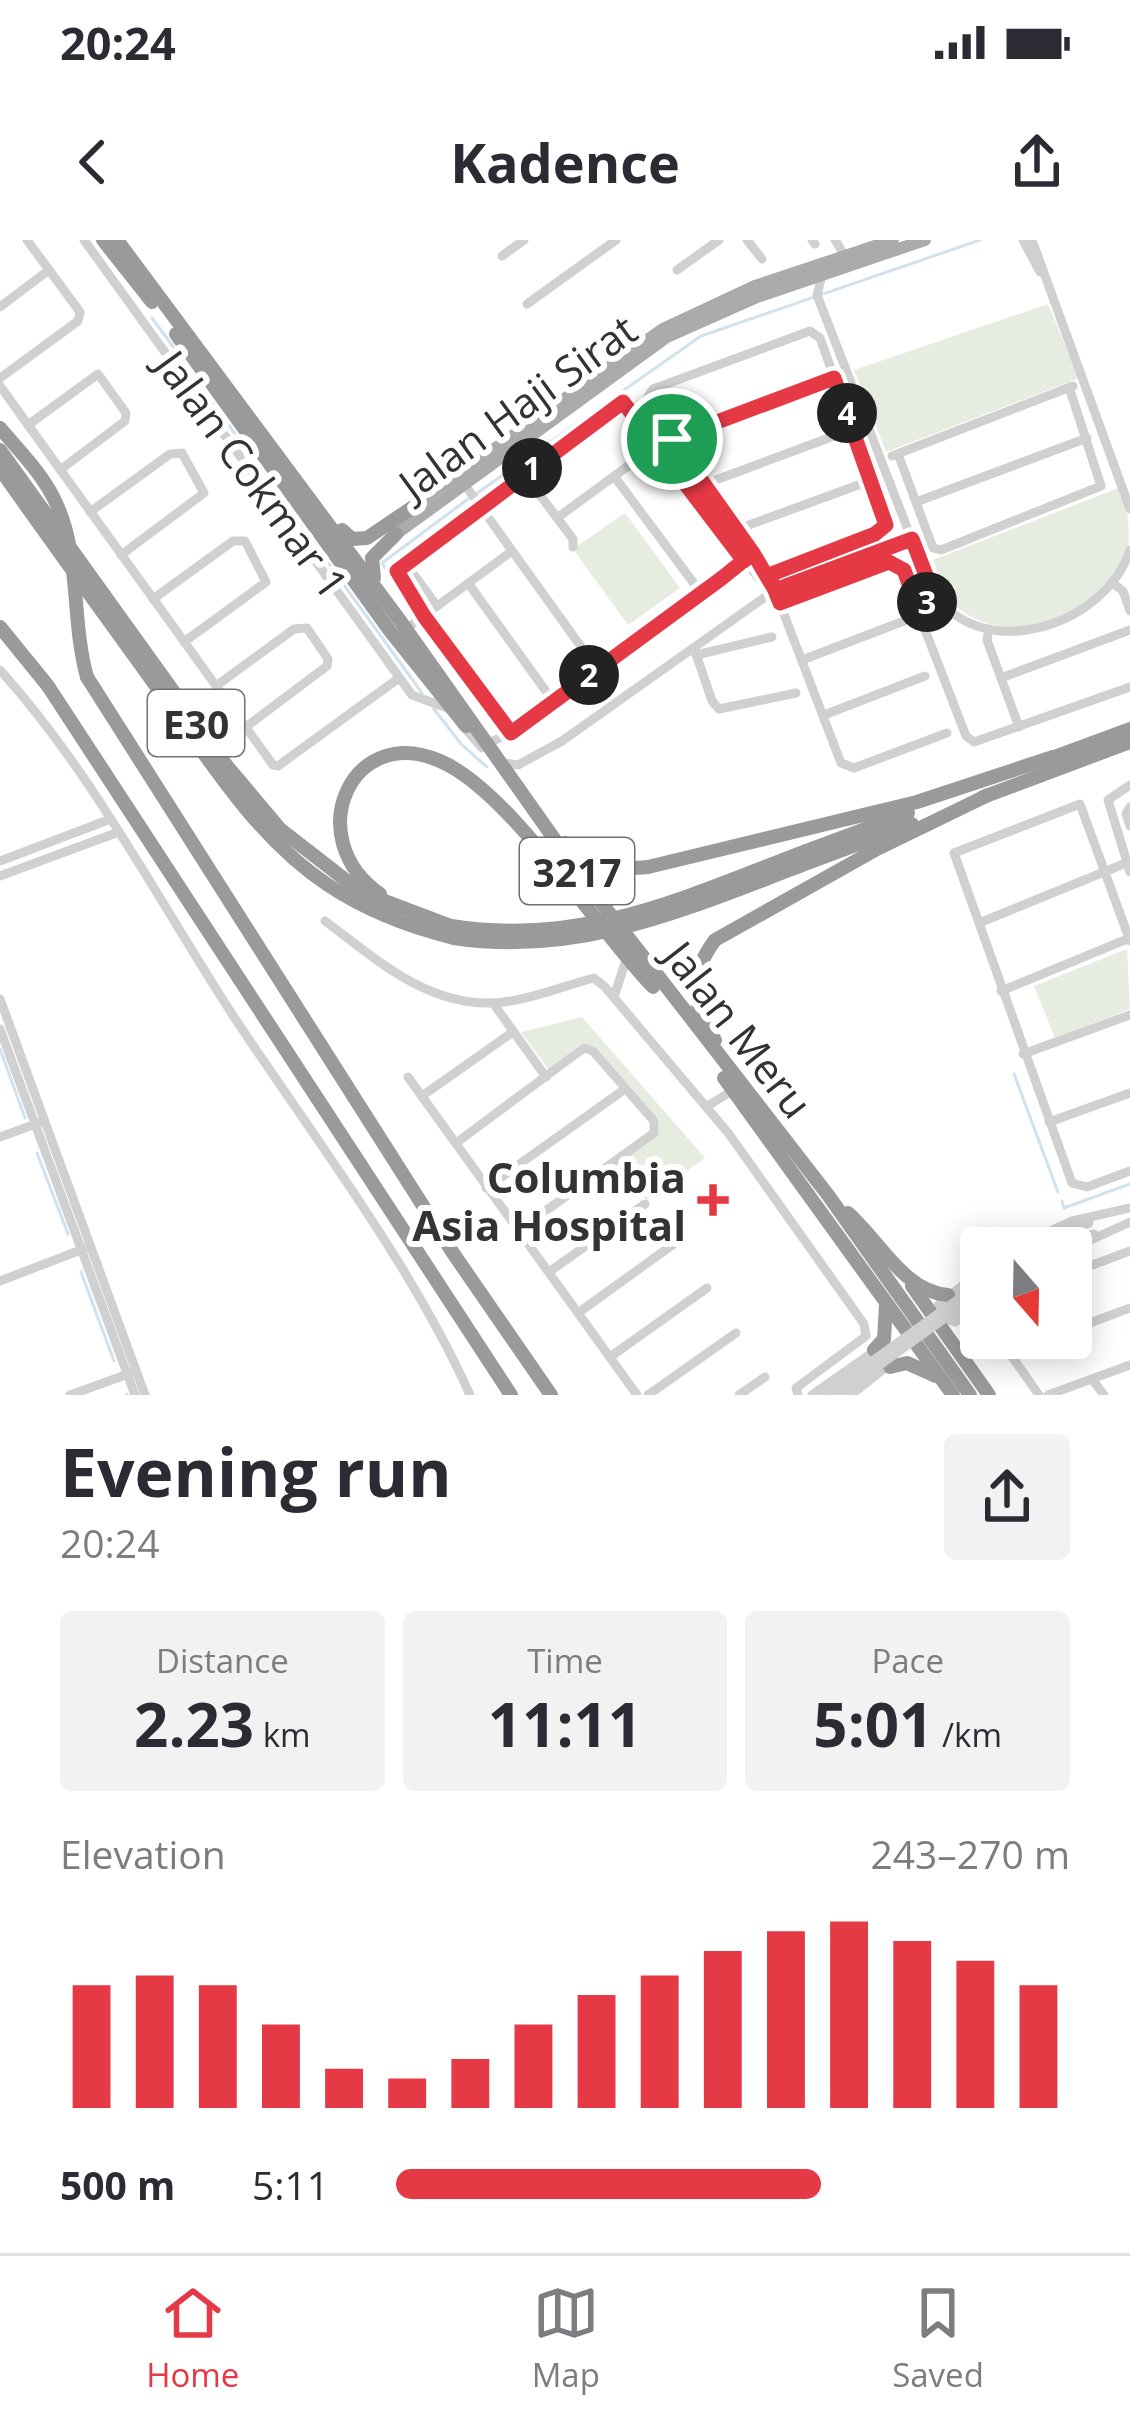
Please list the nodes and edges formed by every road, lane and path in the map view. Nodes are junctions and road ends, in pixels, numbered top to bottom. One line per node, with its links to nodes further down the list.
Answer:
1 (27, 240): 16 (street)
2 (84, 240): 24 (street, Jalan Cokmar 1)
3 (114, 240): 23 (highway, Jalan Meru / 3217); 42 (highway, Jalan Meru / 3217)
4 (524, 240): 13 (street)
5 (616, 240): 21 (street)
6 (718, 240): 17 (street)
7 (747, 240): 14 (street)
8 (892, 240): 12 (main road, Jalan Haji Sirat)
9 (925, 240): 15 (main road, Jalan Haji Sirat)
10 (1028, 240): 29 (street)
11 (826, 241): 12 (main road); 15 (street); 18 (main road)
12 (866, 249): 15 (main road, Jalan Haji Sirat)
13 (502, 256)
14 (762, 260)
15 (848, 261): 18 (main road, Jalan Haji Sirat)
16 (49, 270): 22 (street); 28 (street)
17 (677, 270)
18 (820, 270): 19 (main road, Jalan Haji Sirat); 20 (street); 51 (main road, Jalan Haji Sirat)
19 (794, 285): 20 (street); 49 (main road, Jalan Haji Sirat)
20 (818, 299): 40 (street)
21 (527, 304)
22 (0, 307)
23 (156, 307): 24 (street); 25 (highway, Jalan Meru / 3217)
24 (141, 319): 26 (street, Jalan Cokmar 1)
25 (197, 362): 26 (street); 42 (highway, Jalan Meru / 3217)
26 (182, 373): 89 (street, Jalan Cokmar 1)
27 (834, 378): 33 (street); 35 (street); 35 (street)
28 (0, 382): 31 (street)
29 (1083, 382): 30 (street); 41 (street)
30 (1069, 388): 34 (street); 38 (street)
31 (28, 425): 44 (street); 44 (street)
32 (0, 428): 183 (highway, bridge)
33 (853, 429): 47 (street); 48 (street)
34 (1087, 438): 50 (street); 50 (street)
35 (672, 439): 48 (street)
36 (658, 444): 45 (street); 46 (street); 62 (street)
37 (0, 450): 120 (highway, E30)
38 (898, 454): 40 (street); 50 (street)
39 (1130, 458): 41 (street)
40 (882, 460): 57 (street)
41 (1113, 464): 52 (street)
42 (279, 465): 51 (highway); 63 (highway); 91 (highway, Jalan Meru / 3217)
43 (0, 470): 120 (highway, E30)
44 (60, 470): 53 (street)
45 (524, 474): 49 (street); 54 (street)
46 (614, 476): 54 (street); 69 (street)
47 (872, 480): 55 (street); 65 (street)
48 (705, 484): 55 (street)
49 (473, 496): 56 (main road, Jalan Haji Sirat); 59 (street); 64 (street)
50 (916, 502)
51 (419, 503): 63 (main road, Jalan Haji Sirat)
52 (1130, 509)
53 (90, 512): 61 (street); 61 (street)
54 (556, 518): 58 (street)
55 (738, 529): 62 (street)
56 (395, 534): 63 (main road, Jalan Haji Sirat); 78 (highway)
57 (912, 539): 68 (street); 70 (street)
58 (573, 547)
59 (512, 550): 66 (street); 86 (street)
60 (1130, 550): 67 (street)
61 (122, 555): 71 (street)
62 (749, 557): 65 (street); 69 (street)
63 (353, 559): 78 (highway, Jalan Meru / 3217); 91 (highway)
64 (401, 567): 73 (street); 76 (street)
65 (764, 577): 68 (street)
66 (468, 583): 73 (street); 96 (street)
67 (1114, 584): 75 (street); 80 (street)
68 (775, 590): 72 (street); 84 (street)
69 (701, 593): 86 (street)
70 (934, 596): 74 (street); 80 (street)
71 (153, 599): 83 (street); 83 (street)
72 (780, 603): 74 (street); 85 (street)
73 (437, 606): 76 (street)
74 (918, 609): 98 (street)
75 (1130, 611)
76 (424, 616): 78 (street); 102 (street)
77 (904, 621): 85 (street)
78 (404, 625): 102 (highway, Jalan Meru / 3217)
79 (0, 627): 188 (highway)
80 (989, 629): 90 (street)
81 (1130, 630): 90 (street)
82 (772, 637): 84 (street)
83 (184, 642): 92 (street)
84 (695, 651): 94 (street); 105 (street)
85 (802, 660): 97 (street)
86 (597, 669): 96 (street)
87 (0, 670): 110 (street)
88 (925, 676): 97 (street)
89 (399, 678): 95 (street, Jalan Cokmar 1); 99 (street)
90 (1000, 678): 98 (street)
91 (433, 683): 95 (street); 102 (highway, Jalan Meru / 3217)
92 (216, 686): 99 (street); 99 (street)
93 (1130, 686): 98 (street)
94 (796, 693)
95 (426, 701): 102 (street, Jalan Cokmar 1)
96 (553, 701): 102 (street)
97 (824, 715): 101 (street)
98 (1019, 727)
99 (246, 728)
100 (1130, 729): 104 (highway, E30)
101 (946, 733)
102 (498, 740): 105 (highway, Jalan Meru / 3217); 123 (highway, Jalan Meru / 3217)
103 (1130, 742): 108 (highway, E30)
104 (1053, 758): 107 (highway); 113 (highway, E30)
105 (504, 764): 107 (highway, Jalan Meru / 3217)
106 (1130, 785): 115 (street)
107 (524, 793): 135 (highway, Jalan Meru / 3217)
108 (988, 795): 113 (highway, E30); 135 (highway)
109 (1129, 809): 111 (street)
110 (108, 820): 112 (street); 114 (street)
111 (1130, 826)
112 (116, 833): 117 (street); 187 (street)
113 (809, 856): 120 (highway, E30, bridge)
114 (0, 861)
115 (1128, 867): 116 (street)
116 (1106, 871): 119 (street); 119 (street); 121 (street)
117 (0, 876)
118 (325, 921): 127 (street)
119 (979, 923): 124 (street)
120 (453, 932): 122 (highway)
121 (1130, 940): 124 (street)
122 (626, 960): 123 (highway); 125 (street)
123 (652, 987): 135 (highway, Jalan Meru / 3217)
124 (1001, 991): 131 (street)
125 (614, 997): 127 (street); 138 (street)
126 (0, 999): 139 (street)
127 (493, 1003): 130 (street)
128 (1130, 1015): 131 (street)
129 (0, 1029): 139 (street)
130 (513, 1032): 133 (street); 137 (street)
131 (1023, 1054): 140 (street)
132 (408, 1077): 137 (street)
133 (545, 1077): 134 (street); 142 (street)
134 (625, 1089): 144 (street); 153 (street)
135 (740, 1090): 138 (street); 145 (highway, Jalan Meru / 3217); 166 (highway, Jalan Meru / 3217)
136 (1130, 1093): 140 (street)
137 (422, 1096): 142 (street)
138 (707, 1106): 192 (street)
139 (40, 1122): 141 (street); 157 (street)
140 (1049, 1122): 143 (street)
141 (0, 1137)
142 (455, 1143): 144 (street)
143 (1130, 1171)
144 (486, 1188): 153 (street)
145 (828, 1195): 161 (highway); 198 (highway, Jalan Meru / 3217)
146 (645, 1204): 160 (street)
147 (1130, 1208): 148 (street)
148 (1106, 1216): 150 (street); 151 (street)
149 (1130, 1222): 152 (street)
150 (1059, 1227)
151 (1079, 1227)
152 (1111, 1229): 154 (street); 155 (street)
153 (519, 1230): 160 (street)
154 (1092, 1235)
155 (1092, 1238)
156 (675, 1243): 169 (street)
157 (87, 1248): 162 (street); 179 (street)
158 (1130, 1252): 159 (street)
159 (1092, 1266)
160 (549, 1272): 169 (street)
161 (902, 1272): 165 (highway); 199 (highway)
162 (0, 1281)
163 (960, 1286): 165 (street)
164 (707, 1288): 175 (street)
165 (948, 1294): 170 (street)
166 (885, 1302): 174 (highway); 181 (highway, Jalan Meru / 3217)
167 (960, 1303): 172 (street, bridge)
168 (1130, 1308): 171 (street)
169 (578, 1313): 175 (street)
170 (960, 1315)
171 (1092, 1319)
172 (930, 1324): 194 (street, bridge); 195 (street, bridge); 198 (highway, Jalan Meru / 3217)
173 (736, 1333): 190 (street)
174 (874, 1350): 178 (street); 193 (street)
175 (610, 1357): 189 (street)
176 (1014, 1359): 200 (street)
177 (1130, 1366): 182 (street)
178 (890, 1367): 181 (highway); 196 (street)
179 (132, 1372): 184 (street); 185 (street); 186 (street)
180 (765, 1377): 191 (street)
181 (940, 1378): 197 (highway, Jalan Meru / 3217)
182 (1092, 1379): 200 (street); 201 (street)
183 (551, 1394)
184 (70, 1395)
185 (135, 1395)
186 (145, 1395)
187 (470, 1395)
188 (511, 1395)
189 (637, 1395)
190 (648, 1395)
191 (739, 1395)
192 (799, 1395)
193 (812, 1395)
194 (825, 1395)
195 (838, 1395)
196 (850, 1395)
197 (953, 1395)
198 (974, 1395)
199 (989, 1395)
200 (1043, 1395)
201 (1104, 1395)

